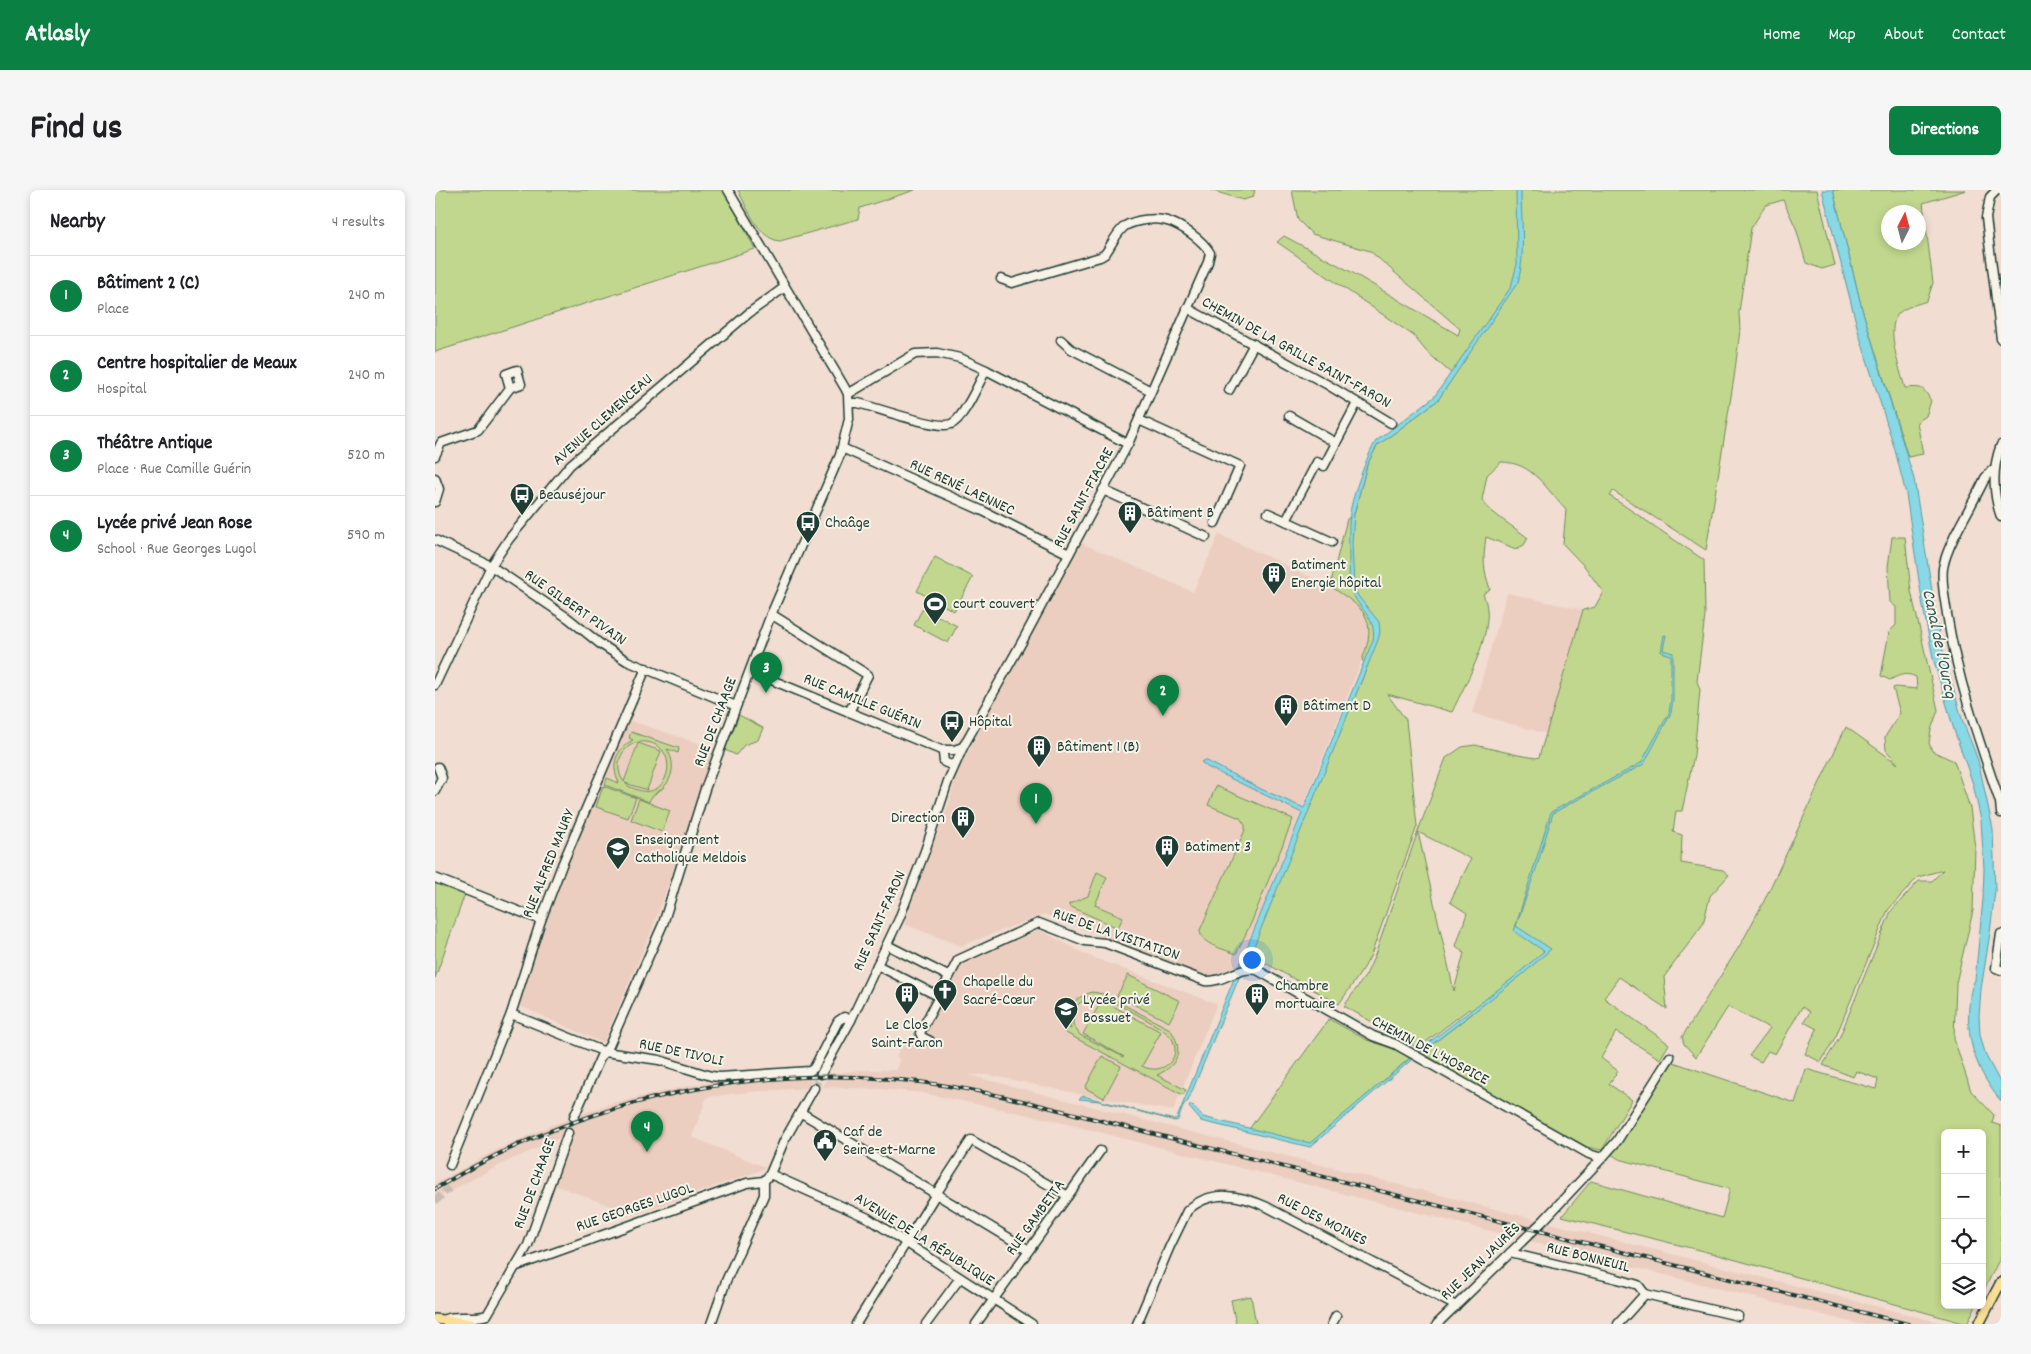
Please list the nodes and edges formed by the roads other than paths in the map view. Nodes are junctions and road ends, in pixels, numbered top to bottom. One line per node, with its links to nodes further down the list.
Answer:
1 (728, 190): 4 (street, RUE DE CHAAGE)
2 (1997, 190): 6 (street)
3 (1001, 279): 5 (street, RUE SAINT-FIACRE)
4 (785, 287): 13 (street, RUE DE CHAAGE); 36 (street, AVENUE CLEMENCEAU)
5 (1187, 308): 8 (street, CHEMIN DE LA GRILLE SAINT-FARON); 12 (street, RUE SAINT-FIACRE)
6 (2001, 339)
7 (1061, 340): 12 (street)
8 (1254, 344): 11 (street); 15 (street, CHEMIN DE LA GRILLE SAINT-FARON)
9 (986, 370): 13 (street); 14 (street); 20 (street)
10 (510, 388): 23 (street)
11 (1229, 390)
12 (1151, 391): 17 (street, RUE SAINT-FIACRE)
13 (848, 394): 14 (street, RUE DE CHAAGE)
14 (849, 403): 22 (street, RUE DE CHAAGE)
15 (1357, 403): 18 (street, CHEMIN DE LA GRILLE SAINT-FARON); 19 (street)
16 (1289, 416): 19 (street)
17 (1139, 420): 20 (street, RUE SAINT-FIACRE); 31 (street)
18 (1391, 423)
19 (1336, 443): 30 (street)
20 (1128, 444): 26 (street, RUE SAINT-FIACRE)
21 (2001, 445): 24 (street)
22 (842, 448): 35 (street, RUE RENÉ LAENNEC); 37 (street, RUE DE CHAAGE)
23 (435, 456)
24 (1994, 471): 29 (street); 49 (street)
25 (435, 478): 27 (street)
26 (1103, 490): 32 (street); 35 (street, RUE SAINT-FIACRE)
27 (435, 502)
28 (1267, 513): 30 (street)
29 (2001, 517)
30 (1286, 520): 34 (street)
31 (1215, 523)
32 (1206, 537)
33 (435, 540): 36 (street, RUE GILBERT PIVAIN)
34 (1333, 542)
35 (1069, 554): 43 (street, RUE SAINT-FIACRE)
36 (491, 566): 38 (street, RUE GILBERT PIVAIN); 40 (street, AVENUE CLEMENCEAU)
37 (771, 614): 39 (street, RUE DE CHAAGE); 42 (street)
38 (646, 668): 41 (street); 51 (street, RUE ALFRED MAURY)
39 (750, 671): 41 (street, RUE DE CHAAGE); 42 (street, RUE CAMILLE GUÉRIN)
40 (435, 685)
41 (737, 706): 62 (street, RUE DE CHAAGE)
42 (849, 712): 44 (street, RUE CAMILLE GUÉRIN)
43 (963, 746): 44 (street); 45 (street, RUE SAINT-FIACRE)
44 (947, 756): 45 (street); 45 (street); 47 (street)
45 (957, 760): 47 (street, RUE SAINT-FARON)
46 (438, 767): 48 (street)
47 (951, 774): 53 (street, RUE SAINT-FARON)
48 (435, 791)
49 (2001, 813)
50 (435, 878): 51 (street)
51 (541, 920): 59 (street, RUE ALFRED MAURY)
52 (2001, 934): 55 (street)
53 (887, 945): 54 (street, RUE SAINT-FARON); 57 (street)
54 (877, 965): 58 (street); 60 (street, RUE SAINT-FARON)
55 (1998, 969)
56 (1246, 970): 57 (street, RUE DE LA VISITATION); 70 (street, CHEMIN DE L'HOSPICE)
57 (949, 976): 58 (street, RUE DE LA VISITATION)
58 (938, 996): 61 (street, RUE DE LA VISITATION)
59 (511, 1014): 62 (street, RUE DE TIVOLI); 71 (street, RUE ALFRED MAURY)
60 (851, 1020): 62 (street, RUE DE TIVOLI); 64 (street, RUE SAINT-FARON)
61 (930, 1041)
62 (605, 1052): 67 (street, RUE DE CHAAGE)
63 (1670, 1057): 70 (street, RUE JEAN JAURÈS)
64 (821, 1074)
65 (814, 1088): 66 (street)
66 (800, 1112): 72 (street); 74 (street)
67 (574, 1117)
68 (568, 1132): 77 (street, RUE DE CHAAGE)
69 (1100, 1151): 75 (street, RUE GAMBETTA)
70 (1602, 1158): 79 (street, RUE JEAN JAURÈS)
71 (450, 1165)
72 (770, 1174): 73 (street); 76 (street, AVENUE DE LA RÉPUBLIQUE)
73 (764, 1181): 80 (street, RUE GEORGES LUGOL); 91 (street)
74 (936, 1194): 75 (street); 76 (street); 78 (street)
75 (1068, 1196): 78 (street, RUE GAMBETTA)
76 (907, 1243): 82 (street, AVENUE DE LA RÉPUBLIQUE); 92 (street)
77 (529, 1245): 80 (street, RUE DE CHAAGE); 81 (street, RUE DE CHAAGE)
78 (1029, 1250): 85 (street, RUE GAMBETTA)
79 (1511, 1253): 84 (street, RUE BONNEUIL); 86 (street, RUE JEAN JAURÈS)
80 (546, 1255): 81 (street, RUE GEORGES LUGOL)
81 (517, 1266): 89 (street, RUE DE CHAAGE)
82 (959, 1278): 85 (street, AVENUE DE LA RÉPUBLIQUE); 93 (street)
83 (2001, 1282): 100 (main road)
84 (1645, 1294): 88 (street); 99 (street, RUE BONNEUIL)
85 (993, 1299): 94 (street, RUE GAMBETTA); 95 (street, AVENUE DE LA RÉPUBLIQUE)
86 (1456, 1306): 96 (street, RUE DES MOINES); 98 (street, RUE JEAN JAURÈS)
87 (1336, 1316): 97 (street)
88 (1738, 1316)
89 (439, 1320): 90 (main road)
90 (472, 1324)
91 (711, 1324)
92 (856, 1324)
93 (925, 1324)
94 (975, 1324)
95 (1032, 1324)
96 (1137, 1324)
97 (1331, 1324)
98 (1437, 1324)
99 (1619, 1324)
100 (1979, 1324)

